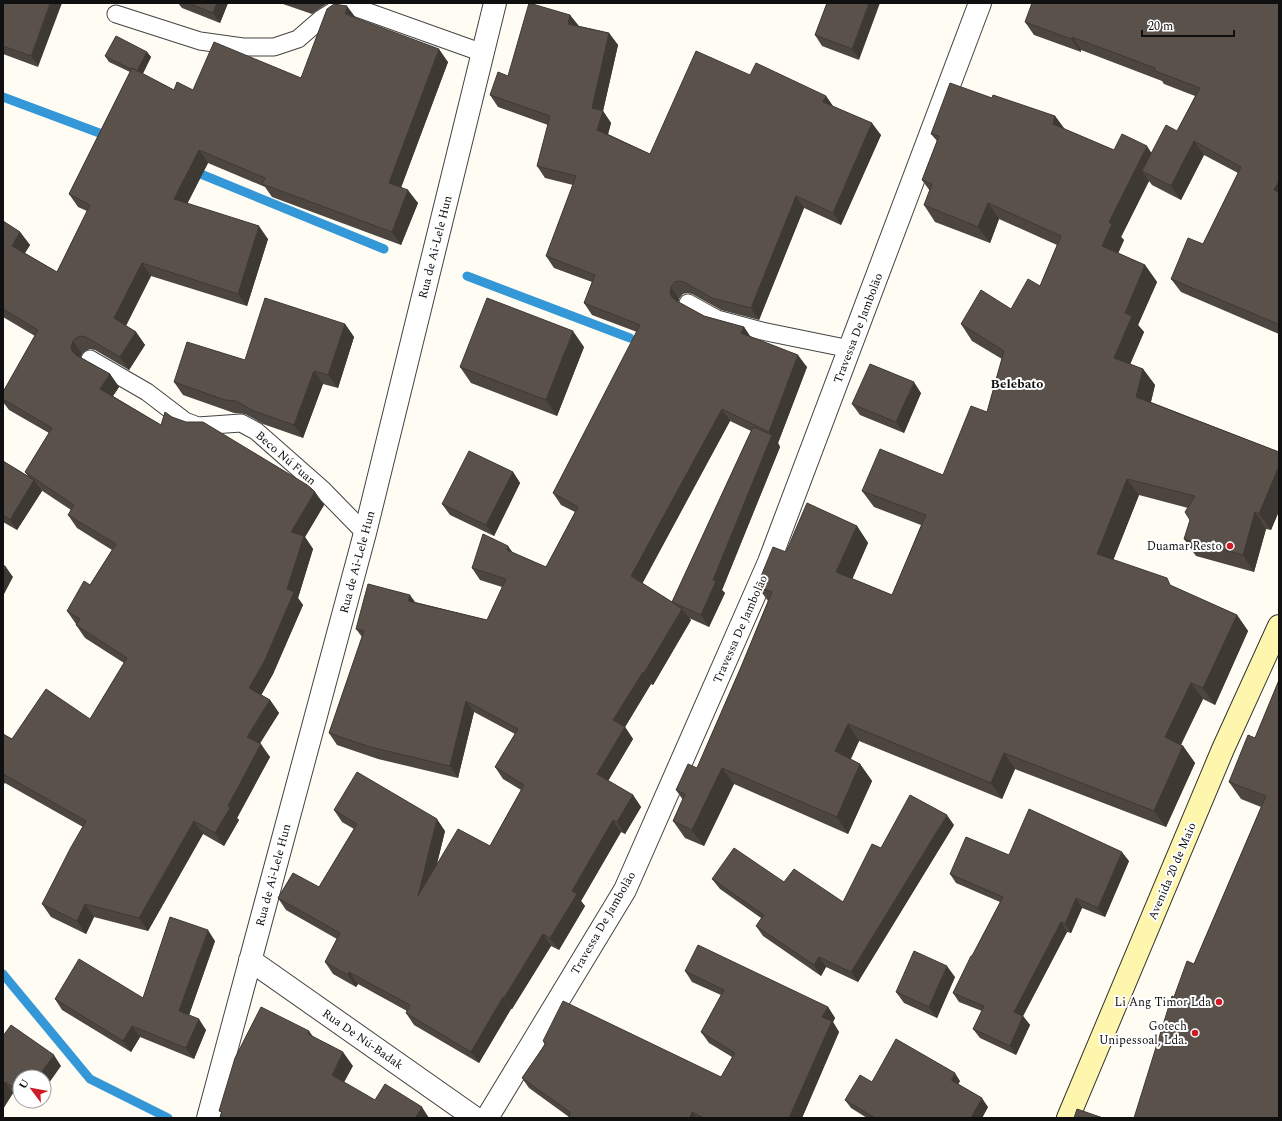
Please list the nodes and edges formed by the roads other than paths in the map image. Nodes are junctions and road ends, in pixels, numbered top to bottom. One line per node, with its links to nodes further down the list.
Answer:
1 (495, 3): 4 (street, Rua de Ai-Lele Hun)
2 (980, 3): 6 (street, Travessa De Jambolão)
3 (116, 14): 4 (lane)
4 (483, 52): 8 (street, Rua de Ai-Lele Hun)
5 (688, 304): 6 (lane)
6 (850, 349): 13 (street, Travessa De Jambolão)
7 (90, 359): 8 (lane, Beco Nú Fuan)
8 (365, 533): 10 (street, Rua de Ai-Lele Hun)
9 (1279, 626): 14 (main road, Avenida 20 de Maio)
10 (250, 960): 11 (street, Rua de Ai-Lele Hun); 12 (street, Rua De Nú-Badak)
11 (208, 1118)
12 (475, 1118)
13 (487, 1118)
14 (1068, 1118)

